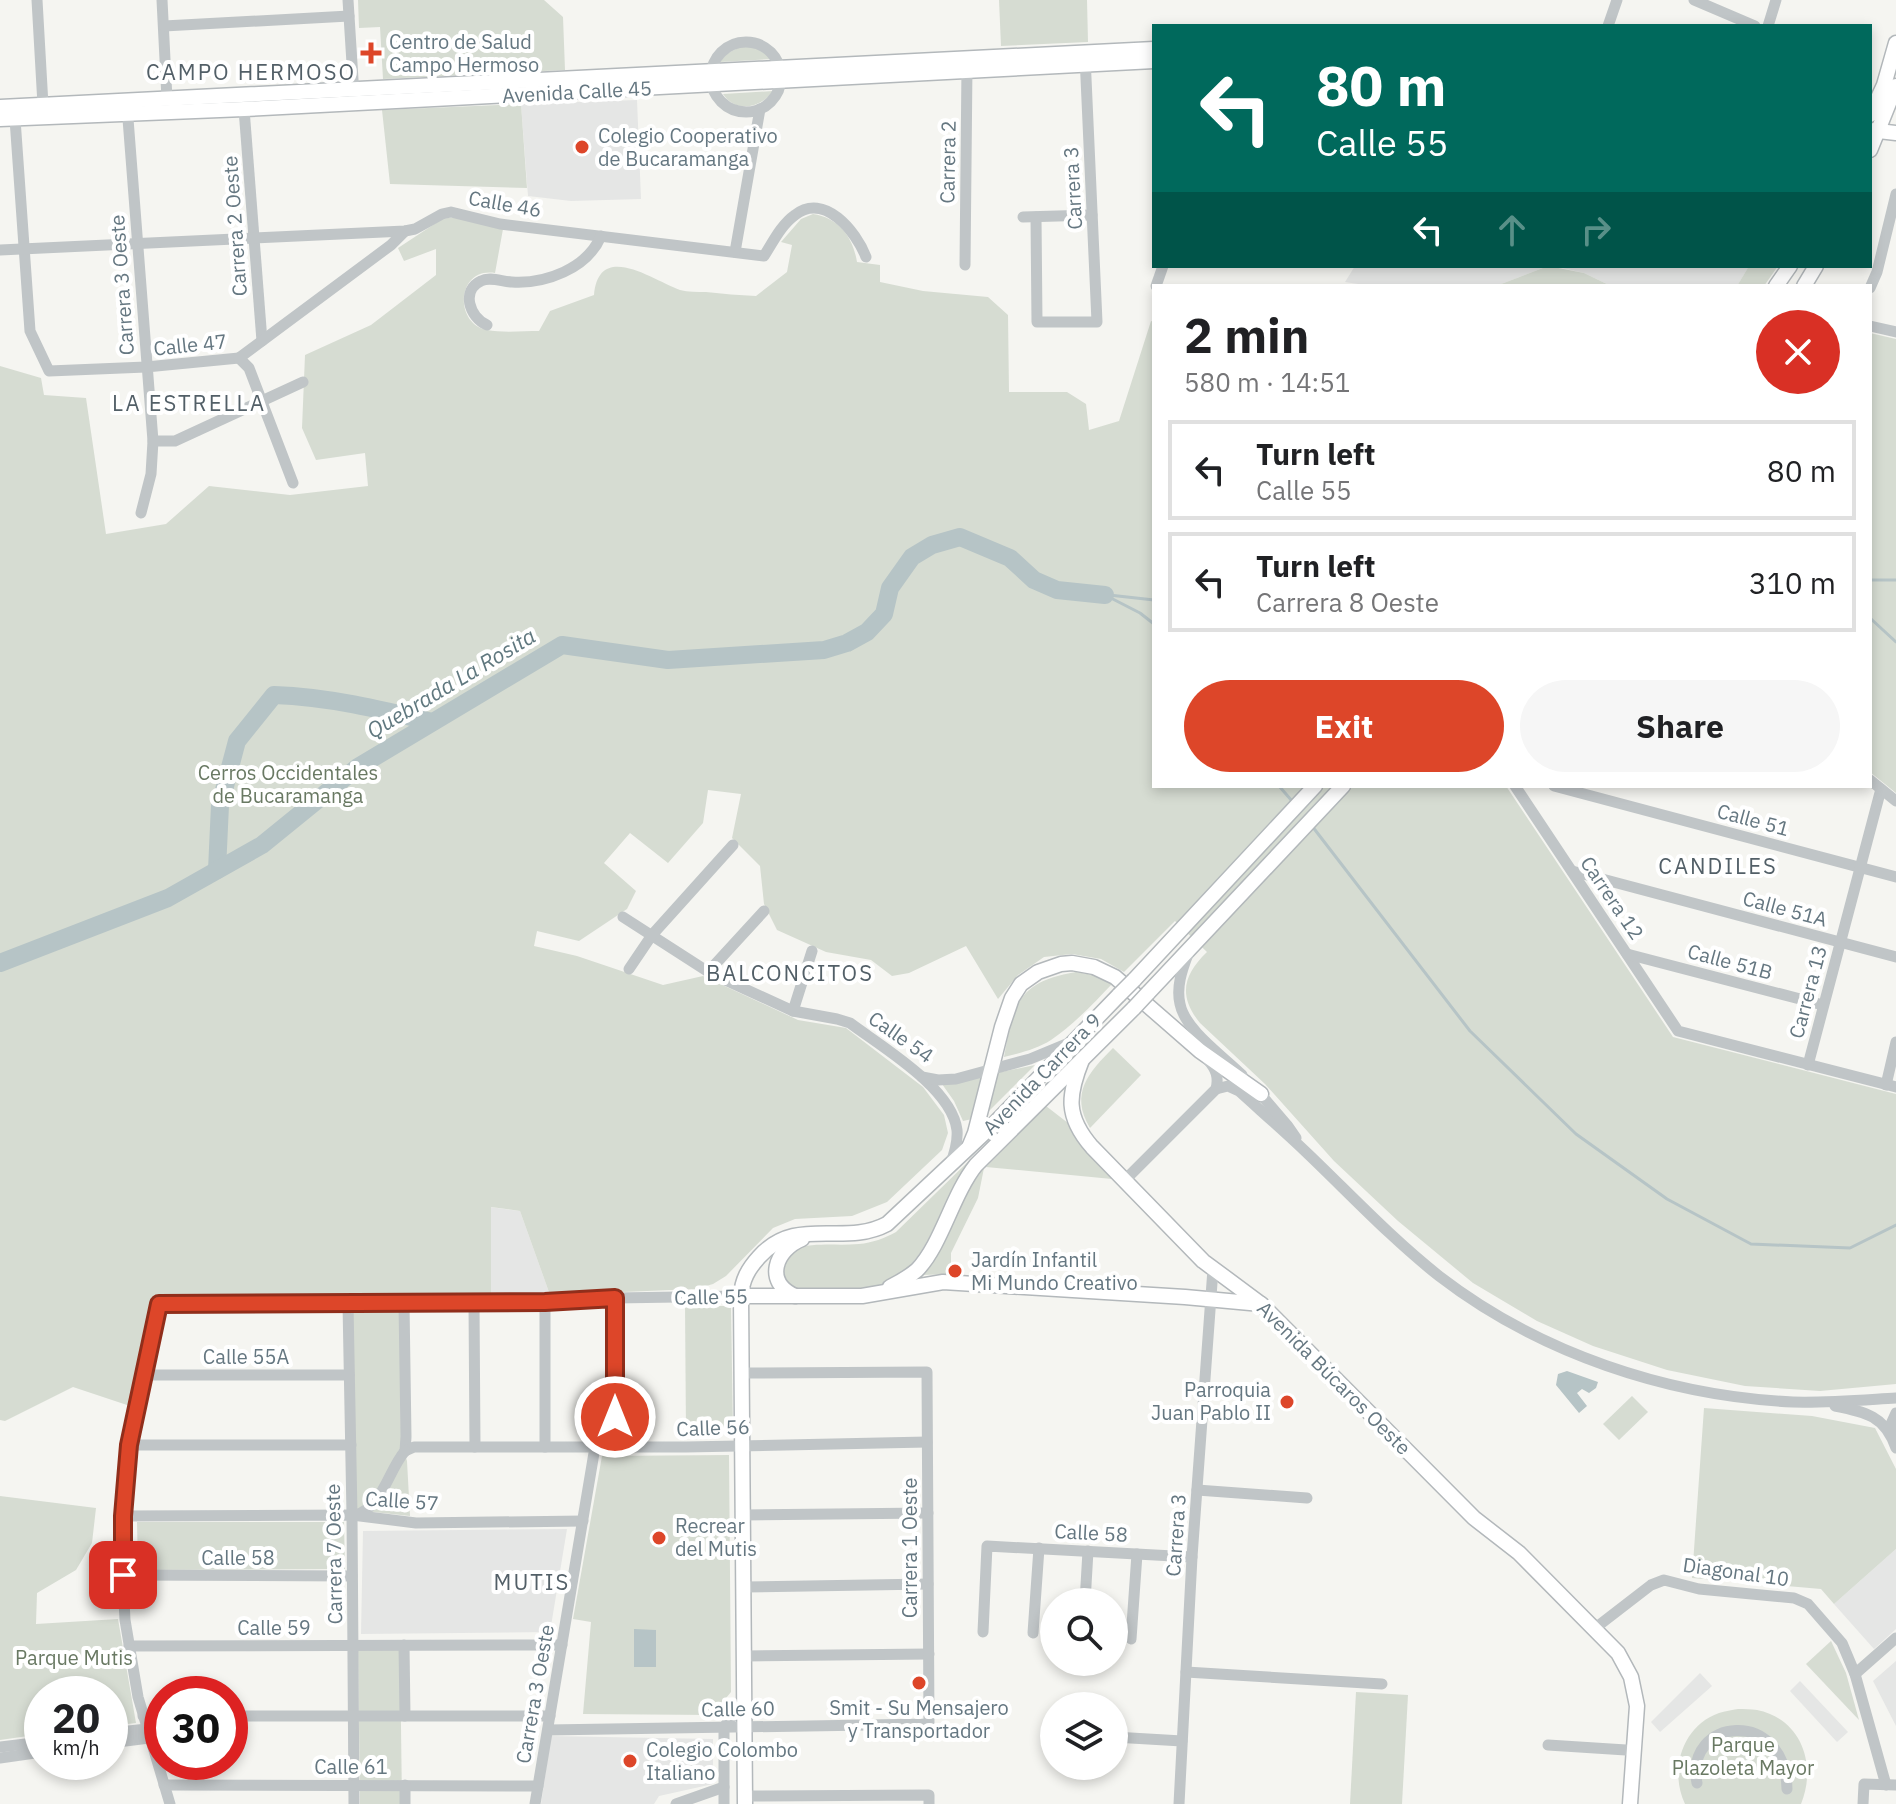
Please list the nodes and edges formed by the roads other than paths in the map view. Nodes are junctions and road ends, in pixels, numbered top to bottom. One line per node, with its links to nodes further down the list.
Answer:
1 (37, 0): 22 (street)
2 (162, 0): 11 (street)
3 (348, 0): 7 (street)
4 (1617, 0): 8 (street)
5 (1694, 0): 9 (street)
6 (1776, 0): 10 (street)
7 (349, 16): 11 (street); 20 (street)
8 (1609, 24)
9 (1750, 24)
10 (1769, 24)
11 (164, 26): 21 (street)
12 (1896, 43): 27 (main road)
13 (1152, 49): 14 (main road, Avenida Calle 45)
14 (1085, 58): 15 (main road, Avenida Calle 45); 16 (main road, Avenida Calle 45); 32 (street, Carrera 3)
15 (1152, 61)
16 (967, 65): 17 (main road, Avenida Calle 45); 41 (street, Carrera 2)
17 (780, 75): 18 (main road, Avenida Calle 45); 18 (street); 26 (street)
18 (711, 78): 20 (main road, Avenida Calle 45); 26 (street)
19 (1896, 86): 27 (main road)
20 (354, 97): 21 (main road, Avenida Calle 45); 25 (main road, Avenida Calle 45)
21 (167, 99): 24 (main road, Avenida Calle 45)
22 (43, 105): 23 (main road, Avenida Calle 45); 24 (main road, Avenida Calle 45)
23 (0, 107)
24 (127, 108): 25 (main road, Avenida Calle 45); 28 (main road, Avenida Calle 45); 36 (street, Carrera 3 Oeste)
25 (244, 109): 35 (street, Carrera 2 Oeste)
26 (760, 109): 39 (street)
27 (1879, 113): 29 (main road)
28 (8, 119): 37 (street)
29 (1874, 130): 30 (main road)
30 (1896, 133)
31 (1896, 194): 42 (street)
32 (1092, 215): 32 (street, Carrera 3)
33 (405, 231): 34 (street, Calle 46); 35 (street, Calle 46); 46 (street)
34 (601, 236): 39 (street, Calle 46); 43 (street)
35 (254, 238): 36 (street, Calle 46); 46 (street, Carrera 2 Oeste)
36 (137, 243): 37 (street, Calle 46); 48 (street, Carrera 3 Oeste)
37 (24, 248): 38 (street, Calle 46); 48 (street, Calle 47)
38 (0, 250)
39 (735, 252): 40 (street, Calle 46)
40 (866, 257)
41 (965, 265)
42 (1872, 284)
43 (487, 325)
44 (1872, 326): 45 (street)
45 (1896, 332)
46 (262, 341): 47 (street)
47 (239, 358): 48 (street, Calle 47); 50 (street)
48 (146, 367): 51 (street, Carrera 3 Oeste)
49 (303, 382): 50 (street)
50 (261, 400): 51 (street); 52 (street)
51 (153, 441): 53 (street, Carrera 3 Oeste)
52 (293, 483)
53 (141, 513)
54 (1872, 782): 59 (street)
55 (1313, 788): 77 (main road, Avenida Carrera 9, bridge)
56 (1341, 788): 69 (main road, Avenida Carrera 9)
57 (1516, 788): 63 (street, Carrera 12)
58 (1562, 788): 62 (street, Calle 51)
59 (1881, 789): 60 (street); 62 (street, Carrera 13)
60 (1896, 801)
61 (733, 845): 67 (street)
62 (1860, 867): 64 (street, Calle 51); 68 (street, Carrera 13)
63 (1572, 871): 68 (street, Calle 51A); 71 (street, Carrera 12)
64 (1896, 877)
65 (764, 911): 74 (street)
66 (623, 917): 67 (street, Calle 54)
67 (652, 935): 73 (street); 74 (street, Calle 54)
68 (1840, 942): 72 (street, Calle 51A); 75 (street, Carrera 13)
69 (1192, 947): 80 (main road, Avenida Carrera 9, bridge); 86 (street)
70 (812, 951): 76 (street)
71 (1627, 954): 75 (street, Calle 51B); 81 (street, Carrera 12)
72 (1896, 957)
73 (629, 969)
74 (708, 972): 76 (street, Calle 54)
75 (1823, 1005): 81 (street, Carrera 13)
76 (793, 1011): 83 (street, Calle 54)
77 (1076, 1039): 82 (street, Calle 54); 87 (main road, Avenida Carrera 9)
78 (1896, 1042): 84 (street)
79 (1200, 1051): 82 (main road); 85 (street); 86 (main road)
80 (1082, 1060): 90 (main road, Avenida Búcaros Oeste); 93 (main road, Avenida Carrera 9)
81 (1808, 1065): 84 (street)
82 (991, 1069): 83 (street, Calle 54); 87 (main road)
83 (922, 1077): 89 (street)
84 (1891, 1086)
85 (1216, 1089): 88 (street); 90 (street)
86 (1261, 1094): 88 (street)
87 (968, 1149): 89 (main road, Avenida Carrera 9)
88 (1305, 1151): 107 (street)
89 (950, 1166): 91 (main road, Avenida Carrera 9)
90 (1125, 1180): 92 (main road, Avenida Búcaros Oeste)
91 (817, 1233): 94 (main road, Avenida Carrera 9); 95 (main road)
92 (1213, 1269): 97 (street, Carrera 3); 102 (main road, Avenida Búcaros Oeste)
93 (879, 1293): 95 (main road, Calle 55); 97 (main road, Calle 55)
94 (741, 1296): 95 (main road, Calle 55); 96 (street, Calle 55); 103 (main road)
95 (795, 1296)
96 (615, 1298): 98 (street, Calle 55); 117 (street)
97 (1211, 1299): 102 (main road, Calle 55); 120 (street, Carrera 3)
98 (545, 1302): 100 (street, Calle 55); 115 (street)
99 (404, 1303): 100 (street, Calle 55); 101 (street, Calle 55); 119 (street)
100 (474, 1303): 114 (street)
101 (348, 1304): 104 (street, Calle 55); 105 (street, Carrera 7 Oeste)
102 (1261, 1304): 136 (main road, Avenida Búcaros Oeste)
103 (742, 1373): 110 (street, Carrera 1 Oeste); 113 (main road)
104 (144, 1375): 105 (street, Calle 55A); 111 (street)
105 (349, 1375): 112 (street, Carrera 7 Oeste)
106 (1896, 1398): 107 (street)
107 (1814, 1402): 109 (street)
108 (1896, 1413): 109 (street)
109 (1891, 1432): 118 (street)
110 (927, 1442): 113 (street, Calle 56); 122 (street, Carrera 1 Oeste)
111 (129, 1445): 112 (street); 125 (street)
112 (351, 1445): 123 (street, Carrera 7 Oeste)
113 (742, 1445): 117 (street, Calle 56); 124 (main road)
114 (475, 1447): 115 (street, Calle 56); 119 (street, Calle 56)
115 (545, 1447): 116 (street, Calle 56)
116 (595, 1447): 117 (street, Calle 56); 126 (street, Carrera 3 Oeste)
117 (615, 1447)
118 (1896, 1448)
119 (405, 1451): 123 (street)
120 (1197, 1490): 121 (street); 130 (street, Carrera 3)
121 (1307, 1498)
122 (928, 1513): 124 (street); 133 (street, Carrera 1 Oeste)
123 (352, 1515): 125 (street, Calle 57); 126 (street, Calle 57); 132 (street, Carrera 7 Oeste)
124 (743, 1515): 134 (main road)
125 (123, 1516): 131 (street)
126 (583, 1521): 143 (street, Carrera 3 Oeste)
127 (1039, 1548): 128 (street, Calle 58); 137 (street, Calle 58); 138 (street)
128 (1088, 1551): 129 (street, Calle 58); 135 (street)
129 (1137, 1554): 130 (street, Calle 58); 140 (street)
130 (1192, 1557): 147 (street, Carrera 3)
131 (123, 1575): 132 (street, Calle 58); 144 (street)
132 (352, 1576): 141 (street, Carrera 7 Oeste)
133 (928, 1584): 134 (street); 145 (street, Carrera 1 Oeste)
134 (744, 1587): 146 (main road)
135 (1086, 1588)
136 (1594, 1629): 148 (street, Diagonal 10); 150 (main road, Avenida Búcaros Oeste)
137 (983, 1632)
138 (1033, 1633)
139 (1896, 1638): 148 (street)
140 (1131, 1639)
141 (353, 1645): 142 (street, Calle 59); 144 (street, Calle 59); 154 (street, Carrera 7 Oeste)
142 (404, 1645): 143 (street, Calle 59); 155 (street)
143 (562, 1645): 156 (street, Carrera 3 Oeste)
144 (129, 1646): 152 (street)
145 (929, 1654): 146 (street); 158 (street, Carrera 1 Oeste)
146 (745, 1656): 151 (main road)
147 (1186, 1672): 149 (street); 163 (street, Carrera 3)
148 (1855, 1674): 175 (street, Diagonal 10)
149 (1382, 1684)
150 (1634, 1684): 167 (main road); 189 (main road)
151 (745, 1698): 159 (street); 160 (main road)
152 (143, 1716): 157 (street)
153 (248, 1716): 154 (street)
154 (353, 1716): 155 (street); 173 (street, Carrera 7 Oeste)
155 (405, 1716): 156 (street)
156 (550, 1716): 161 (street, Carrera 3 Oeste)
157 (144, 1719)
158 (929, 1724): 160 (street, Calle 60)
159 (724, 1727): 160 (street, Calle 60); 161 (street, Calle 60); 177 (street)
160 (745, 1727): 179 (main road)
161 (548, 1730): 176 (street, Carrera 3 Oeste)
162 (1128, 1738): 163 (street)
163 (1182, 1741): 187 (street, Carrera 3)
164 (24, 1744): 166 (street)
165 (1548, 1745): 167 (street)
166 (0, 1747)
167 (1626, 1750): 188 (main road)
168 (24, 1755): 169 (street)
169 (0, 1758)
170 (162, 1780): 172 (street)
171 (1697, 1783): 178 (street)
172 (164, 1785): 173 (street, Calle 61); 181 (street)
173 (354, 1785): 174 (street, Calle 61); 182 (street, Carrera 7 Oeste)
174 (405, 1785): 176 (street, Calle 61); 183 (street)
175 (1891, 1785): 190 (street)
176 (538, 1786): 184 (street, Carrera 3 Oeste)
177 (724, 1787): 185 (street); 186 (street)
178 (1787, 1789)
179 (745, 1800): 180 (street)
180 (929, 1800)
181 (170, 1804)
182 (354, 1804)
183 (405, 1804)
184 (535, 1804)
185 (676, 1804)
186 (724, 1804)
187 (1179, 1804)
188 (1622, 1804)
189 (1630, 1804)
190 (1863, 1804)

